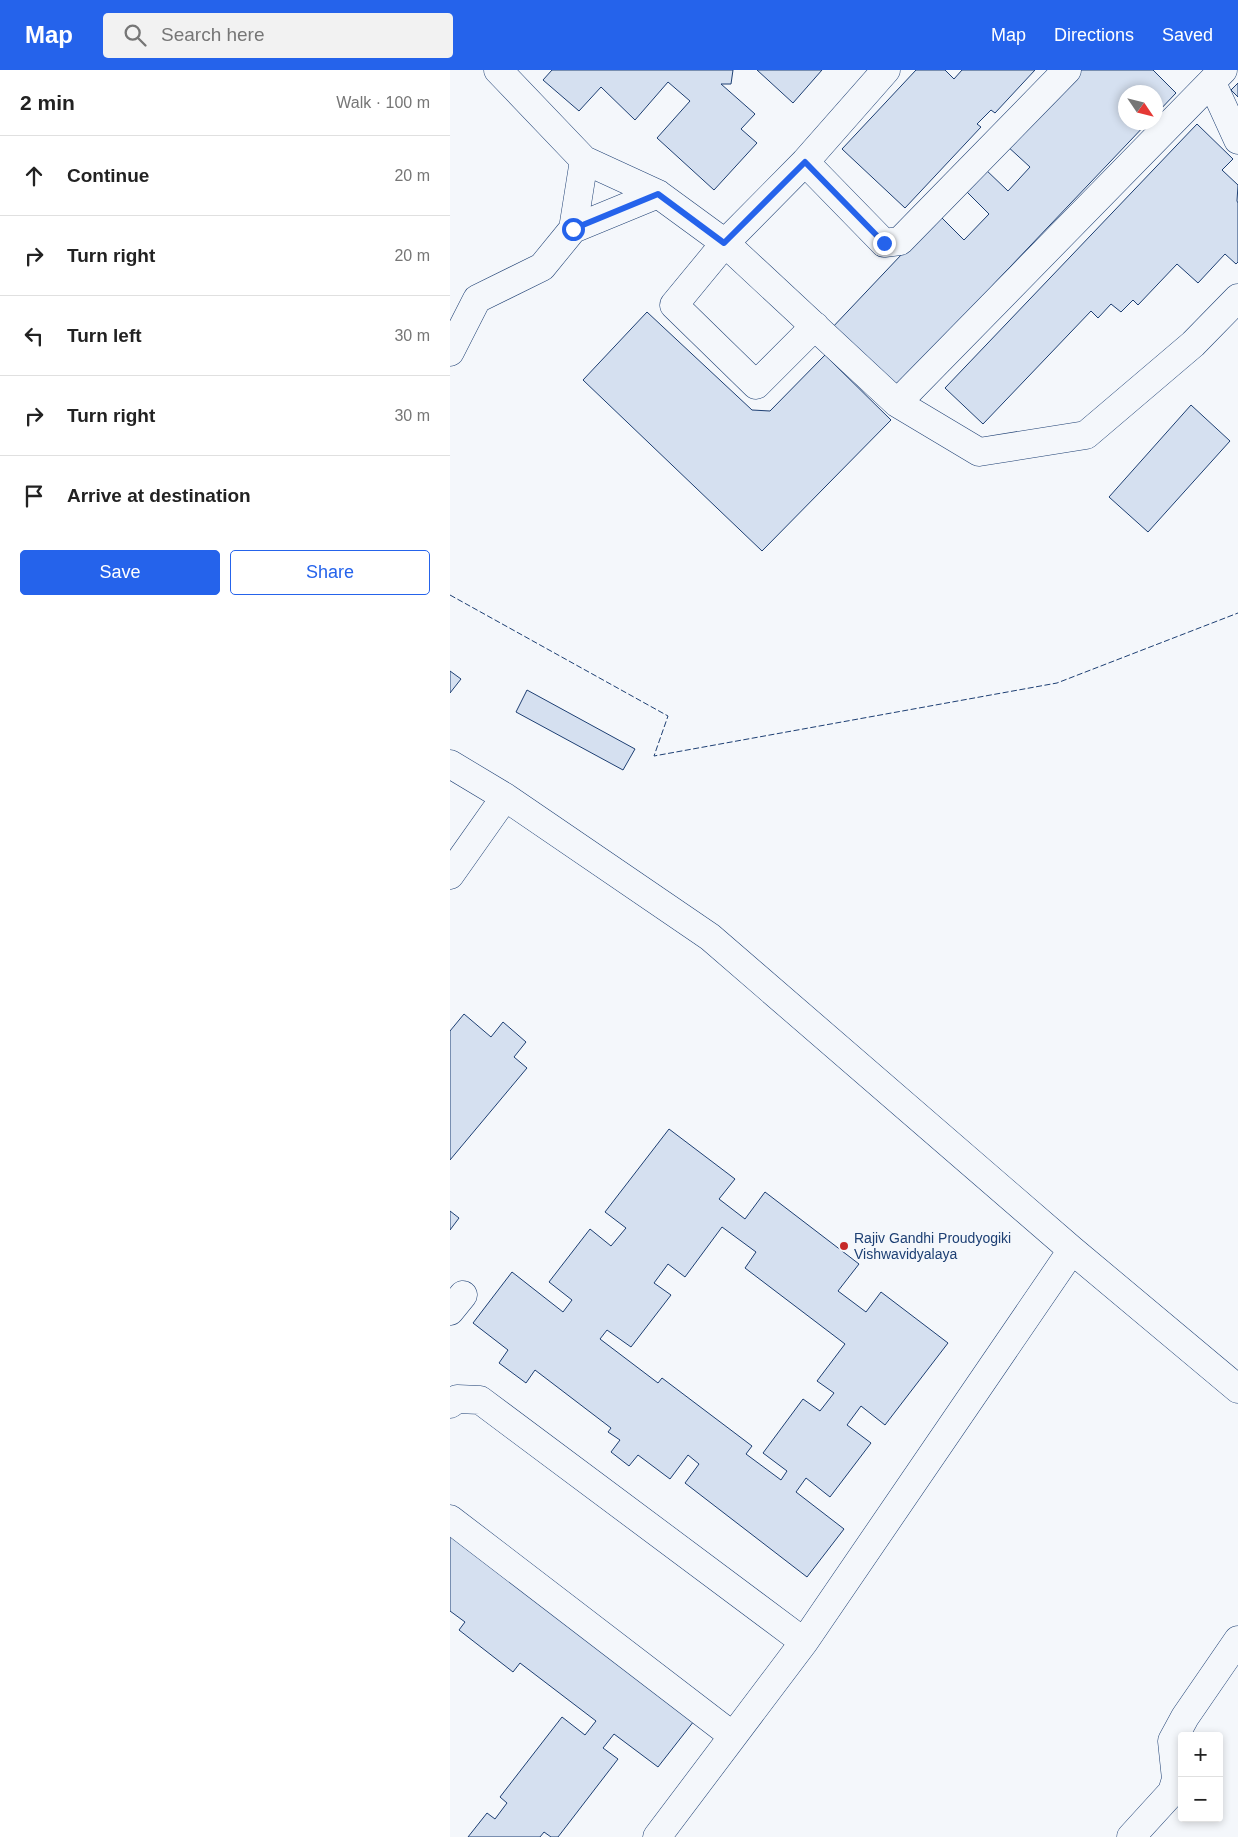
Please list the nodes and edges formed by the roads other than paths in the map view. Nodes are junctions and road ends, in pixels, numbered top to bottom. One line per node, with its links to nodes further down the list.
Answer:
1 (498, 70): 6 (lane)
2 (1067, 70): 7 (lane)
3 (883, 71): 7 (lane)
4 (1217, 77): 5 (lane); 14 (lane)
5 (1238, 140)
6 (584, 160): 8 (lane); 9 (lane)
7 (805, 162): 10 (lane)
8 (658, 194): 9 (lane); 10 (lane)
9 (573, 229): 13 (lane)
10 (724, 243): 12 (lane); 12 (lane)
11 (1238, 298): 14 (lane)
12 (814, 326): 14 (lane)
13 (450, 352)
14 (897, 402)
15 (450, 764): 16 (lane)
16 (505, 797): 17 (lane); 18 (lane)
17 (450, 875)
18 (1072, 1250): 19 (lane); 23 (lane)
19 (1238, 1390)
20 (450, 1404): 23 (lane)
21 (450, 1519): 24 (lane)
22 (1238, 1640): 26 (lane)
23 (804, 1642): 24 (lane)
24 (732, 1736): 25 (lane)
25 (656, 1837)
26 (1131, 1837)

